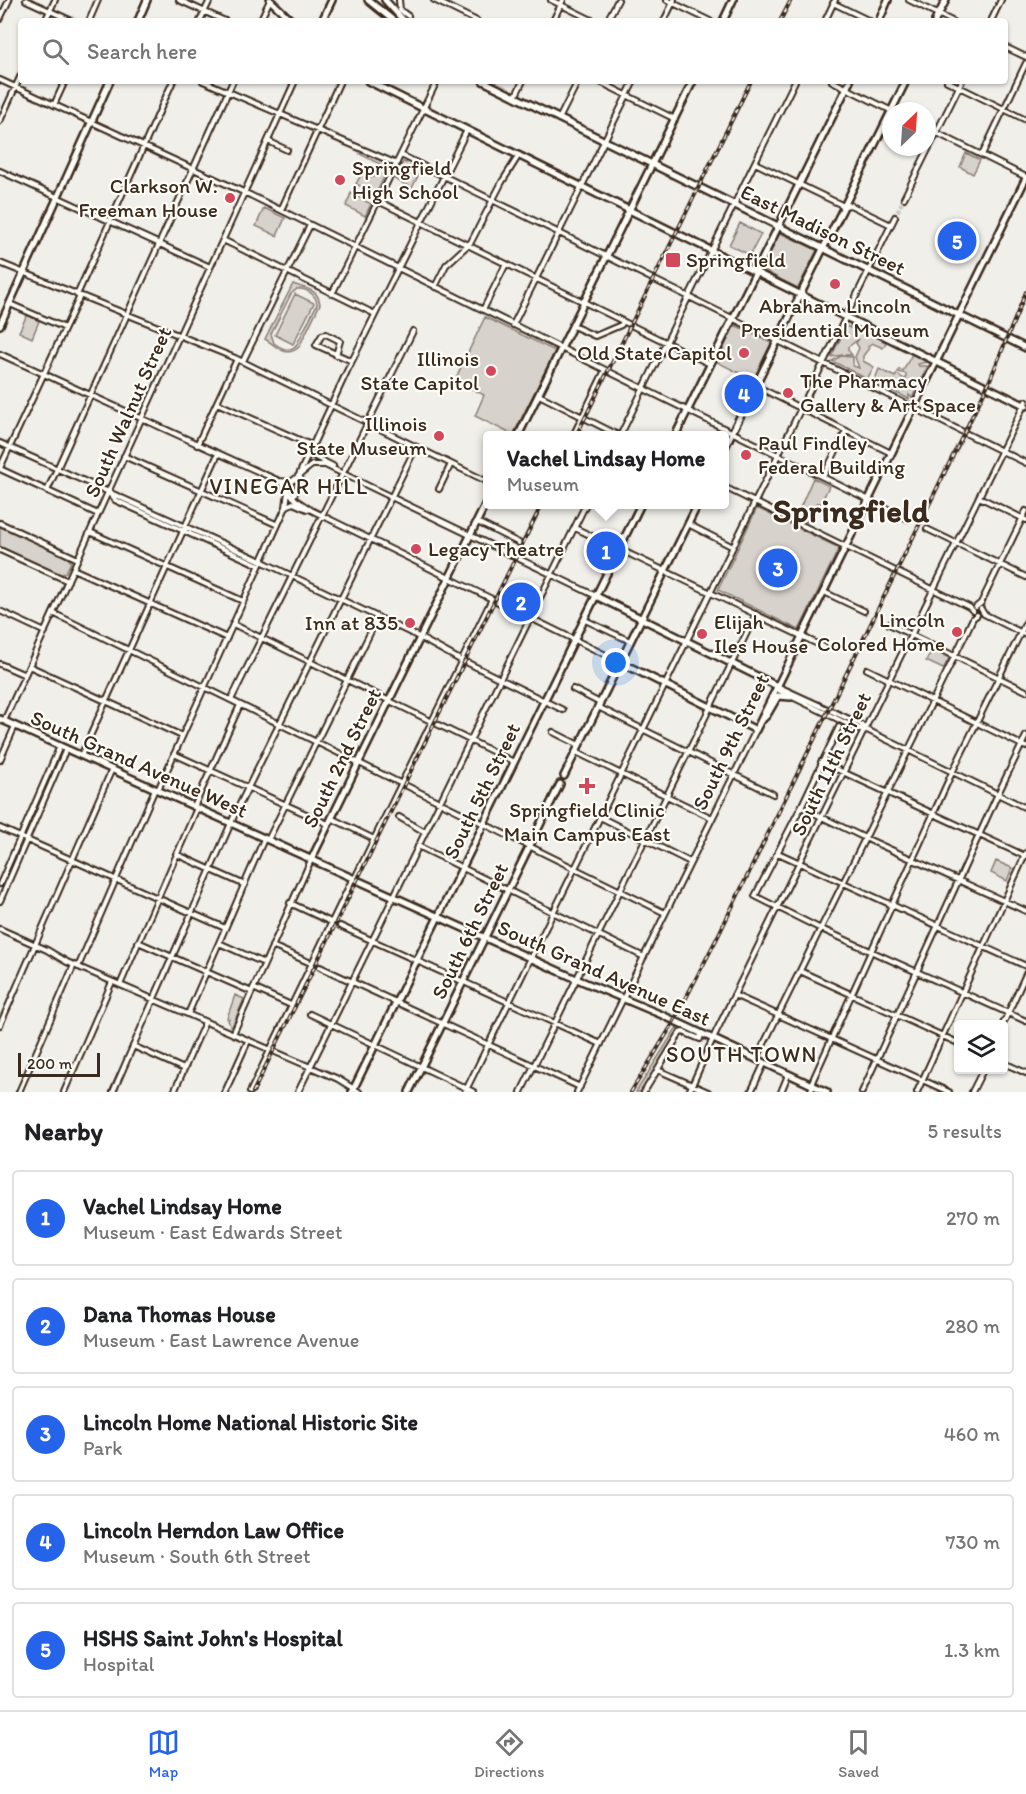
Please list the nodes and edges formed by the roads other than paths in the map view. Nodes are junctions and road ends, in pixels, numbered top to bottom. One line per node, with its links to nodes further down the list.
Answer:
1 (9, 0): 53 (street)
2 (26, 0): 25 (street)
3 (55, 0): 25 (street)
4 (98, 0): 30 (street)
5 (147, 0): 31 (main road)
6 (179, 0): 26 (street)
7 (210, 0): 26 (street)
8 (270, 0): 34 (street); 35 (main road)
9 (332, 0): 36 (main road)
10 (386, 0): 11 (street); 38 (main road)
11 (398, 0): 39 (street)
12 (434, 0): 40 (street)
13 (551, 0): 23 (street)
14 (618, 0): 43 (street)
15 (667, 0): 22 (street)
16 (733, 0): 46 (main road)
17 (888, 0): 49 (main road)
18 (909, 0): 27 (street)
19 (946, 0): 27 (main road)
20 (1001, 0): 52 (street)
21 (370, 1): 37 (main road)
22 (674, 1): 44 (street); 45 (street)
23 (562, 2): 41 (street); 42 (street)
24 (834, 2): 47 (street); 48 (street)
25 (50, 11): 28 (street); 29 (street)
26 (204, 11): 32 (street); 33 (street)
27 (939, 14): 50 (main road); 51 (street)
28 (46, 18)
29 (65, 18)
30 (90, 18)
31 (139, 18)
32 (201, 18)
33 (219, 18)
34 (261, 18)
35 (289, 18)
36 (323, 18)
37 (389, 18)
38 (405, 18)
39 (405, 18)
40 (471, 18)
41 (554, 18)
42 (589, 18)
43 (609, 18)
44 (666, 18)
45 (705, 18)
46 (724, 18)
47 (826, 18)
48 (864, 18)
49 (880, 18)
50 (937, 18)
51 (946, 18)
52 (992, 18)
53 (0, 19)
54 (1008, 48): 55 (street)
55 (1026, 57)
56 (1026, 63): 90 (street)
57 (0, 80): 80 (street)
58 (18, 81): 80 (street)
59 (64, 84): 87 (street)
60 (110, 84): 96 (main road)
61 (172, 84): 103 (street)
62 (210, 84): 83 (street)
63 (232, 84): 83 (street)
64 (294, 84): 91 (street, South Walnut Street)
65 (339, 84): 98 (street)
66 (374, 84): 89 (main road)
67 (436, 84): 89 (street)
68 (489, 84): 85 (main road, East Madison Street)
69 (522, 84): 85 (street)
70 (576, 84): 92 (street)
71 (604, 84): 84 (street)
72 (632, 84): 84 (street)
73 (692, 84): 93 (main road)
74 (794, 84): 109 (street)
75 (838, 84): 82 (street)
76 (848, 84): 82 (main road)
77 (905, 84): 86 (main road)
78 (953, 84): 81 (street)
79 (960, 84): 81 (street)
80 (15, 87): 87 (street); 95 (street)
81 (959, 87): 90 (street); 100 (street)
82 (846, 88): 88 (street); 116 (main road)
83 (228, 92): 91 (street); 112 (street)
84 (627, 95): 93 (street); 102 (street)
85 (515, 97): 92 (main road, East Madison Street)
86 (896, 102)
87 (54, 105): 96 (street)
88 (882, 106)
89 (424, 109): 97 (main road); 105 (street)
90 (1004, 109): 94 (street); 107 (street)
91 (279, 115): 98 (street); 101 (street, South Walnut Street)
92 (559, 119): 102 (main road, East Madison Street)
93 (675, 119): 111 (main road)
94 (1026, 120)
95 (0, 122)
96 (92, 123): 103 (street); 119 (main road)
97 (466, 130): 106 (main road); 114 (street)
98 (317, 131): 110 (street); 125 (street)
99 (882, 131): 124 (main road)
100 (936, 132): 107 (street)
101 (268, 141): 104 (street); 118 (street, South Walnut Street)
102 (604, 141): 111 (main road, East Madison Street); 117 (street)
103 (144, 146): 112 (street); 128 (street)
104 (286, 150)
105 (401, 155): 110 (street); 114 (street)
106 (519, 155): 117 (main road); 121 (street)
107 (981, 155): 115 (street)
108 (924, 156): 120 (street)
109 (754, 163): 116 (street); 123 (street)
110 (397, 164): 122 (street)
111 (652, 164): 123 (main road, East Madison Street); 126 (main road)
112 (194, 169): 118 (street); 135 (street)
113 (0, 171): 119 (street)
114 (444, 176): 121 (street); 129 (street)
115 (1026, 177): 160 (main road, South 9th Street)
116 (799, 184): 124 (street); 132 (main road)
117 (582, 187): 126 (main road); 133 (street)
118 (245, 193): 125 (street); 134 (street, South Walnut Street)
119 (58, 198): 128 (street); 147 (main road)
120 (904, 198)
121 (493, 200): 133 (street); 136 (street)
122 (378, 201): 129 (street); 137 (street)
123 (734, 204): 132 (main road, East Madison Street); 139 (street)
124 (844, 206): 131 (street); 138 (main road)
125 (281, 210): 130 (street)
126 (630, 211): 139 (main road); 140 (main road)
127 (895, 217): 131 (street)
128 (110, 221): 135 (street); 152 (street)
129 (421, 222): 136 (street); 144 (street)
130 (310, 225): 137 (street); 146 (street)
131 (891, 225): 145 (street)
132 (778, 226): 138 (main road, East Madison Street); 148 (main road)
133 (559, 233): 140 (street); 149 (street)
134 (223, 240): 143 (street, South Walnut Street); 146 (street)
135 (160, 244): 143 (street); 159 (street)
136 (468, 245): 142 (street); 150 (street)
137 (355, 247): 144 (street); 151 (street)
138 (824, 248): 145 (main road, East Madison Street); 153 (main road)
139 (711, 251): 148 (main road); 154 (street)
140 (607, 256): 154 (street); 155 (main road)
141 (0, 263): 147 (street)
142 (506, 264): 149 (street); 157 (street)
143 (210, 267): 169 (street, South Walnut Street)
144 (398, 268): 150 (street); 158 (street)
145 (868, 270): 160 (main road, East Madison Street); 161 (street)
146 (287, 271): 151 (street); 177 (street)
147 (24, 273): 152 (street); 156 (main road)
148 (755, 273): 153 (main road); 162 (main road)
149 (536, 279): 155 (street); 164 (street)
150 (435, 287): 157 (street)
151 (332, 294): 158 (street)
152 (78, 295): 159 (street); 167 (street)
153 (801, 295): 161 (main road); 170 (main road)
154 (689, 297): 162 (street); 171 (street)
155 (584, 303): 163 (street); 166 (main road)
156 (10, 304): 165 (main road); 167 (street)
157 (483, 310): 164 (street)
158 (375, 314): 179 (street)
159 (127, 315): 169 (street); 186 (street)
160 (959, 315): 172 (main road, East Madison Street); 178 (main road, South 9th Street)
161 (846, 317): 178 (main road); 180 (street)
162 (733, 318): 170 (street); 181 (main road)
163 (623, 321): 166 (street); 171 (street)
164 (513, 325): 173 (street)
165 (0, 326)
166 (573, 326): 173 (main road)
167 (65, 328): 183 (street)
168 (413, 331): 196 (street)
169 (180, 335): 176 (street); 195 (street, South Walnut Street)
170 (778, 340): 180 (street); 184 (main road)
171 (666, 342): 181 (street); 185 (street)
172 (1026, 348)
173 (562, 349): 182 (street); 187 (main road)
174 (0, 354): 183 (street)
175 (336, 355): 175 (street); 179 (street)
176 (237, 359): 177 (street); 188 (street)
177 (243, 361): 190 (street)
178 (936, 361): 189 (main road); 191 (main road, South 9th Street)
179 (352, 362): 190 (street)
180 (823, 363): 191 (street); 192 (street)
181 (710, 364): 193 (main road)
182 (605, 370): 185 (street); 194 (street)
183 (44, 374): 186 (street); 210 (street)
184 (756, 386): 192 (street); 205 (main road)
185 (643, 389): 193 (street); 200 (street)
186 (91, 395): 195 (street); 221 (street)
187 (538, 395): 194 (street); 197 (main road)
188 (217, 403): 208 (street); 209 (street)
189 (1025, 404): 212 (street, South 11th Street)
190 (332, 405): 196 (street); 209 (street)
191 (914, 407): 212 (street); 213 (main road, South 9th Street)
192 (801, 408): 204 (street); 216 (street)
193 (687, 411): 201 (main road); 202 (street)
194 (581, 418): 198 (street); 199 (street)
195 (141, 419): 208 (street); 217 (street, South Walnut Street)
196 (368, 423): 211 (street); 222 (street)
197 (520, 431)
198 (575, 431)
199 (611, 431)
200 (622, 431)
201 (677, 431)
202 (729, 431)
203 (729, 431): 205 (street)
204 (846, 431): 213 (street); 223 (street)
205 (733, 433): 206 (main road); 216 (street)
206 (729, 440)
207 (0, 443): 210 (street)
208 (197, 445): 214 (street)
209 (313, 446): 215 (street)
210 (9, 447): 220 (street); 221 (street)
211 (416, 447): 219 (street); 233 (street)
212 (1001, 450): 218 (street); 235 (street, South 11th Street)
213 (891, 453): 236 (main road, South 9th Street)
214 (218, 454): 226 (street); 229 (street)
215 (309, 454): 222 (street); 224 (street)
216 (778, 455): 223 (street); 237 (street)
217 (124, 456): 229 (street); 232 (street, South Walnut Street)
218 (1026, 463)
219 (451, 464): 225 (street); 227 (street)
220 (0, 469): 231 (street)
221 (57, 469): 231 (street); 232 (street)
222 (342, 472): 224 (street); 233 (street); 246 (street)
223 (823, 477): 236 (street)
224 (298, 478): 226 (street); 234 (street)
225 (483, 480)
226 (279, 481): 230 (street)
227 (439, 489)
228 (729, 489): 237 (street)
229 (201, 490): 252 (street); 254 (street)
230 (288, 490): 234 (street); 238 (street)
231 (47, 491): 245 (street)
232 (108, 492): 245 (street, South Walnut Street); 254 (street)
233 (391, 496): 257 (street); 258 (street)
234 (293, 497): 243 (street)
235 (979, 497): 248 (street); 260 (street, South 11th Street)
236 (868, 500): 247 (street); 261 (main road, South 9th Street)
237 (755, 502): 261 (street); 262 (street)
238 (286, 507): 243 (street); 252 (street)
239 (483, 509): 249 (main road, South 2nd Street)
240 (584, 509): 253 (street)
241 (639, 509): 263 (main road, South 5th Street)
242 (696, 509): 251 (main road)
243 (311, 510): 246 (street)
244 (1026, 511): 248 (street)
245 (98, 514): 256 (street, South Walnut Street)
246 (322, 515): 258 (street); 272 (street)
247 (908, 519)
248 (1024, 519): 267 (street)
249 (476, 522): 257 (main road, South 2nd Street); 259 (street)
250 (0, 523): 265 (street)
251 (688, 524): 262 (street); 270 (main road)
252 (278, 525): 266 (street)
253 (575, 528): 263 (street); 271 (street)
254 (184, 529): 266 (street); 268 (street)
255 (927, 529): 260 (street)
256 (90, 532): 265 (street, South Walnut Street); 268 (street)
257 (470, 535): 271 (street); 274 (main road, South 2nd Street)
258 (371, 539): 274 (street); 280 (street)
259 (519, 543)
260 (956, 543): 267 (street); 276 (street, South 11th Street)
261 (845, 546): 276 (street); 277 (main road, South 9th Street)
262 (733, 547): 278 (street)
263 (619, 549): 270 (street); 279 (main road, South 5th Street)
264 (0, 550): 275 (street)
265 (78, 559): 269 (street, South Walnut Street)
266 (260, 563): 272 (street); 282 (street)
267 (1000, 564): 273 (street); 284 (street)
268 (166, 566): 282 (street); 283 (street)
269 (73, 569): 275 (street, South Walnut Street); 283 (street)
270 (665, 570): 278 (street); 291 (main road)
271 (552, 575): 279 (street); 290 (street)
272 (292, 576): 280 (street); 301 (street)
273 (1026, 577)
274 (449, 578): 281 (street); 302 (main road, South 2nd Street)
275 (68, 581): 287 (street, South Walnut Street)
276 (933, 589): 284 (street); 297 (street, South 11th Street)
277 (823, 591): 286 (street); 299 (main road, South 9th Street)
278 (711, 592): 288 (street); 304 (street)
279 (596, 596): 291 (main road); 292 (main road, South 5th Street)
280 (341, 599): 289 (street); 310 (street)
281 (492, 599): 290 (street); 309 (street)
282 (243, 601): 294 (street)
283 (150, 604): 300 (street); 307 (street)
284 (977, 610): 298 (street); 308 (street)
285 (0, 611): 296 (street)
286 (864, 611)
287 (53, 613): 296 (street, South Walnut Street); 307 (street)
288 (756, 614): 299 (street); 313 (street)
289 (378, 618): 302 (street); 320 (street)
290 (531, 618): 303 (street); 319 (street)
291 (642, 618): 304 (main road); 305 (main road)
292 (585, 620): 303 (main road, South 5th Street); 305 (street)
293 (1026, 622): 298 (street)
294 (233, 624): 300 (street); 301 (street)
295 (889, 624): 297 (street)
296 (45, 632): 315 (street, South Walnut Street)
297 (911, 634): 308 (street); 321 (street, South 11th Street)
298 (1024, 634): 318 (street)
299 (801, 636): 306 (street); 323 (main road, South 9th Street)
300 (227, 638): 324 (street)
301 (262, 639): 310 (street); 328 (street)
302 (419, 639): 309 (street); 330 (main road, South 2nd Street)
303 (575, 639): 311 (street); 331 (main road, South 5th Street)
304 (687, 641): 313 (main road); 322 (street)
305 (630, 642): 311 (main road)
306 (824, 648)
307 (129, 650): 324 (street); 329 (street)
308 (955, 656): 318 (street); 332 (street)
309 (462, 661): 339 (street)
310 (310, 662): 320 (street); 341 (street)
311 (620, 662): 322 (main road); 334 (main road)
312 (468, 663): 319 (street)
313 (732, 663): 323 (main road); 335 (street)
314 (0, 664): 317 (street)
315 (29, 666): 317 (street, South Walnut Street); 329 (street)
316 (867, 669): 321 (street)
317 (25, 675): 337 (street, South Walnut Street)
318 (999, 678): 326 (street); 340 (street)
319 (501, 679): 331 (street); 350 (street)
320 (347, 680): 330 (street); 351 (street)
321 (889, 680): 332 (street); 344 (street, South 11th Street)
322 (665, 685): 335 (main road); 345 (street)
323 (777, 686): 327 (street); 338 (main road, South 9th Street); 344 (street)
324 (205, 687): 328 (street); 348 (street)
325 (573, 689): 334 (street)
326 (1026, 691)
327 (790, 697): 338 (main road); 344 (street)
328 (231, 700): 333 (street)
329 (106, 701): 348 (street); 359 (street)
330 (388, 701): 339 (street); 361 (main road, South 2nd Street)
331 (545, 701): 336 (street); 362 (main road, South 5th Street)
332 (932, 701): 340 (street); 355 (street)
333 (240, 705): 341 (street); 365 (street)
334 (599, 705): 345 (street); 352 (main road)
335 (710, 707): 346 (main road); 357 (street)
336 (563, 710)
337 (2, 720): 342 (main road, South Grand Avenue West)
338 (760, 721): 346 (main road, South 9th Street)
339 (432, 722): 350 (street); 372 (street)
340 (977, 723): 353 (street); 366 (street)
341 (279, 724): 351 (street); 373 (street)
342 (15, 726): 354 (main road, South Grand Avenue West); 360 (street)
343 (838, 727): 363 (street)
344 (865, 729): 355 (street); 367 (street, South 11th Street)
345 (643, 730): 357 (street); 368 (street)
346 (756, 730): 369 (street, South 9th Street)
347 (553, 732): 352 (street)
348 (183, 736): 358 (street)
349 (1026, 736): 353 (street)
350 (470, 741): 362 (street); 379 (street)
351 (317, 742): 361 (street); 380 (street)
352 (579, 745): 356 (main road)
353 (1024, 746): 377 (street)
354 (63, 748): 359 (main road, South Grand Avenue West); 396 (street); 399 (street)
355 (908, 750): 366 (street); 375 (street)
356 (576, 752): 368 (street); 370 (main road)
357 (688, 752): 369 (street); 378 (street)
358 (174, 754): 365 (street); 374 (street)
359 (81, 756): 364 (main road, South Grand Avenue West)
360 (0, 760)
361 (358, 762): 372 (street); 387 (main road, South 2nd Street)
362 (514, 762): 392 (main road, South 5th Street)
363 (821, 762): 367 (street); 382 (street)
364 (112, 769): 374 (main road, South Grand Avenue West); 407 (street)
365 (211, 770): 373 (street); 381 (street)
366 (953, 772): 377 (street); 384 (street)
367 (843, 773): 375 (street); 389 (street, South 11th Street)
368 (621, 774): 378 (street); 386 (street)
369 (734, 774): 376 (street); 388 (street, South 9th Street)
370 (564, 776)
371 (560, 784): 403 (main road, South 6th Street)
372 (404, 785): 379 (street); 398 (street)
373 (248, 788): 380 (street); 390 (street)
374 (156, 790): 381 (main road, South Grand Avenue West); 416 (street)
375 (887, 793): 384 (street); 397 (street)
376 (773, 794)
377 (998, 794): 383 (street); 395 (street)
378 (666, 796): 388 (street); 401 (street)
379 (440, 802): 392 (street); 394 (street)
380 (286, 805): 391 (street); 400 (street)
381 (195, 807): 390 (main road, South Grand Avenue West); 405 (street)
382 (801, 807): 389 (street); 404 (street)
383 (1026, 808)
384 (933, 814): 395 (street); 409 (street)
385 (399, 817): 394 (street)
386 (600, 817): 401 (street); 414 (street)
387 (331, 818): 391 (main road, South 2nd Street); 398 (street)
388 (712, 818): 410 (street, South 9th Street)
389 (821, 818): 397 (street); 411 (street, South 11th Street)
390 (231, 824): 400 (main road, South Grand Avenue West); 413 (street)
391 (328, 824): 408 (main road, South 2nd Street)
392 (484, 824): 403 (street); 412 (main road, South 5th Street)
393 (0, 828): 396 (street)
394 (425, 832): 402 (street)
395 (979, 835): 406 (street); 417 (street)
396 (21, 837): 399 (street); 419 (street)
397 (865, 838): 409 (street); 418 (street)
398 (374, 839): 415 (street)
399 (27, 840): 407 (street); 425 (street)
400 (266, 840): 408 (main road, South Grand Avenue East); 420 (street)
401 (645, 840): 410 (street); 422 (street)
402 (418, 846): 412 (street); 423 (street)
403 (530, 846): 414 (street); 421 (main road, South 6th Street)
404 (778, 852): 411 (street); 429 (street)
405 (176, 854): 413 (street); 424 (street)
406 (1026, 855): 426 (street)
407 (72, 860): 416 (street); 446 (street)
408 (311, 860): 415 (main road, South Grand Avenue East); 427 (street, South 2nd Street)
409 (913, 860): 417 (street); 428 (street)
410 (690, 862): 433 (street, South 9th Street)
411 (799, 863): 418 (street); 429 (street, South 11th Street)
412 (463, 867): 421 (street); 434 (main road, South 5th Street)
413 (210, 869): 420 (street); 432 (street)
414 (575, 869): 422 (street); 431 (street)
415 (352, 878): 423 (main road, South Grand Avenue East); 435 (street)
416 (116, 879): 424 (street); 456 (street)
417 (958, 880): 426 (street); 437 (street)
418 (843, 883): 428 (street); 439 (street)
419 (0, 884)
420 (245, 885): 438 (street)
421 (508, 890): 431 (street); 442 (main road, South 6th Street)
422 (620, 890): 433 (street); 441 (street)
423 (393, 897): 434 (main road, South Grand Avenue East); 443 (street)
424 (157, 898): 432 (street); 444 (street)
425 (0, 901)
426 (1004, 901): 430 (street); 448 (street)
427 (290, 903): 435 (street); 447 (street, South 2nd Street)
428 (892, 905): 437 (street); 449 (street)
429 (777, 907): 439 (street); 471 (street, South 11th Street)
430 (1026, 911)
431 (553, 912): 441 (street); 452 (street)
432 (191, 913): 438 (street); 450 (street)
433 (665, 913): 451 (street, South 9th Street)
434 (439, 917): 442 (main road, South Grand Avenue East); 453 (main road, South 5th Street)
435 (333, 923): 455 (street)
436 (340, 926): 443 (street)
437 (938, 926): 448 (street); 461 (street)
438 (225, 928): 445 (street)
439 (821, 928): 449 (street); 460 (street)
440 (0, 929): 446 (street)
441 (598, 934): 451 (street); 463 (street)
442 (485, 938): 452 (main road, South Grand Avenue East); 464 (main road, South 6th Street)
443 (372, 940): 453 (street); 466 (street)
444 (138, 942): 450 (street); 467 (street)
445 (219, 943): 454 (street); 459 (street)
446 (35, 944): 456 (street); 487 (street)
447 (272, 946): 454 (street, South 2nd Street); 455 (street)
448 (983, 947): 457 (street); 469 (street)
449 (871, 951): 461 (street); 470 (street)
450 (172, 956): 459 (street); 473 (street)
451 (644, 957): 472 (street, South 9th Street)
452 (531, 959): 463 (main road, South Grand Avenue East); 475 (street)
453 (417, 960): 464 (street); 474 (main road, South 5th Street)
454 (264, 963): 468 (street, South 2nd Street)
455 (313, 964): 476 (street)
456 (76, 966): 465 (street); 519 (street)
457 (1026, 966)
458 (320, 968): 466 (street)
459 (207, 971): 468 (street); 478 (street)
460 (800, 971): 470 (street); 480 (street)
461 (917, 972): 469 (street); 481 (street)
462 (1026, 974): 477 (street)
463 (576, 979): 472 (main road, South Grand Avenue East); 486 (street)
464 (463, 981): 475 (street); 488 (main road, South 6th Street)
465 (112, 982): 467 (street); 520 (street)
466 (352, 982): 474 (street); 485 (street)
467 (120, 985): 473 (street)
468 (253, 990): 476 (street); 489 (street, South 2nd Street)
469 (963, 992): 477 (street); 491 (street)
470 (852, 994): 481 (street); 492 (street)
471 (734, 995): 480 (street); 493 (street, South 11th Street)
472 (623, 999): 490 (main road, South Grand Avenue East); 496 (street, South 9th Street)
473 (153, 1000): 478 (street); 498 (street)
474 (396, 1002): 488 (street); 499 (main road, South 5th Street)
475 (509, 1002): 486 (street); 497 (street)
476 (293, 1006): 500 (street)
477 (1008, 1013): 482 (street); 483 (street)
478 (188, 1014): 484 (street)
479 (310, 1014): 485 (street)
480 (778, 1015): 492 (street); 501 (street)
481 (897, 1015): 491 (street); 502 (street)
482 (1005, 1020)
483 (1026, 1021)
484 (205, 1022): 489 (street); 508 (street)
485 (331, 1023): 499 (street); 506 (street)
486 (555, 1023): 496 (street); 505 (street)
487 (0, 1025)
488 (442, 1025): 497 (street); 507 (main road, South 6th Street)
489 (233, 1034): 494 (street)
490 (701, 1035): 493 (main road, South Grand Avenue East); 509 (street)
491 (943, 1036): 495 (street); 513 (street)
492 (831, 1039): 502 (street); 516 (street)
493 (712, 1040): 501 (main road, South Grand Avenue East); 514 (street, South 11th Street)
494 (248, 1041): 500 (street); 523 (street)
495 (954, 1041)
496 (601, 1044): 515 (street, South 9th Street)
497 (488, 1045): 505 (street); 517 (street)
498 (133, 1046): 508 (street); 521 (street)
499 (375, 1046): 507 (street); 518 (main road, South 5th Street)
500 (270, 1050): 506 (street); 524 (street)
501 (756, 1060): 503 (main road, South Grand Avenue East)
502 (877, 1060): 513 (street); 536 (street)
503 (764, 1064): 512 (main road, South Grand Avenue East); 533 (street)
504 (1008, 1065): 510 (street)
505 (534, 1066): 515 (street); 528 (street)
506 (310, 1067): 518 (street); 525 (street)
507 (421, 1068): 517 (street); 526 (main road, South 6th Street)
508 (184, 1069): 522 (street)
509 (658, 1070): 514 (street); 530 (street)
510 (1026, 1073)
511 (981, 1074): 539 (street)
512 (788, 1075): 516 (main road, South Grand Avenue East); 534 (street)
513 (923, 1080): 537 (street); 538 (street)
514 (692, 1085): 531 (street, South 11th Street); 532 (street)
515 (580, 1087): 529 (street, South 9th Street)
516 (812, 1089): 535 (main road, South Grand Avenue East)
517 (466, 1090): 527 (street)
518 (355, 1091)
519 (19, 1092)
520 (64, 1092)
521 (112, 1092)
522 (174, 1092)
523 (225, 1092)
524 (250, 1092)
525 (298, 1092)
526 (409, 1092)
527 (474, 1092)
528 (521, 1092)
529 (577, 1092)
530 (644, 1092)
531 (689, 1092)
532 (708, 1092)
533 (751, 1092)
534 (781, 1092)
535 (827, 1092)
536 (862, 1092)
537 (918, 1092)
538 (949, 1092)
539 (972, 1092)

